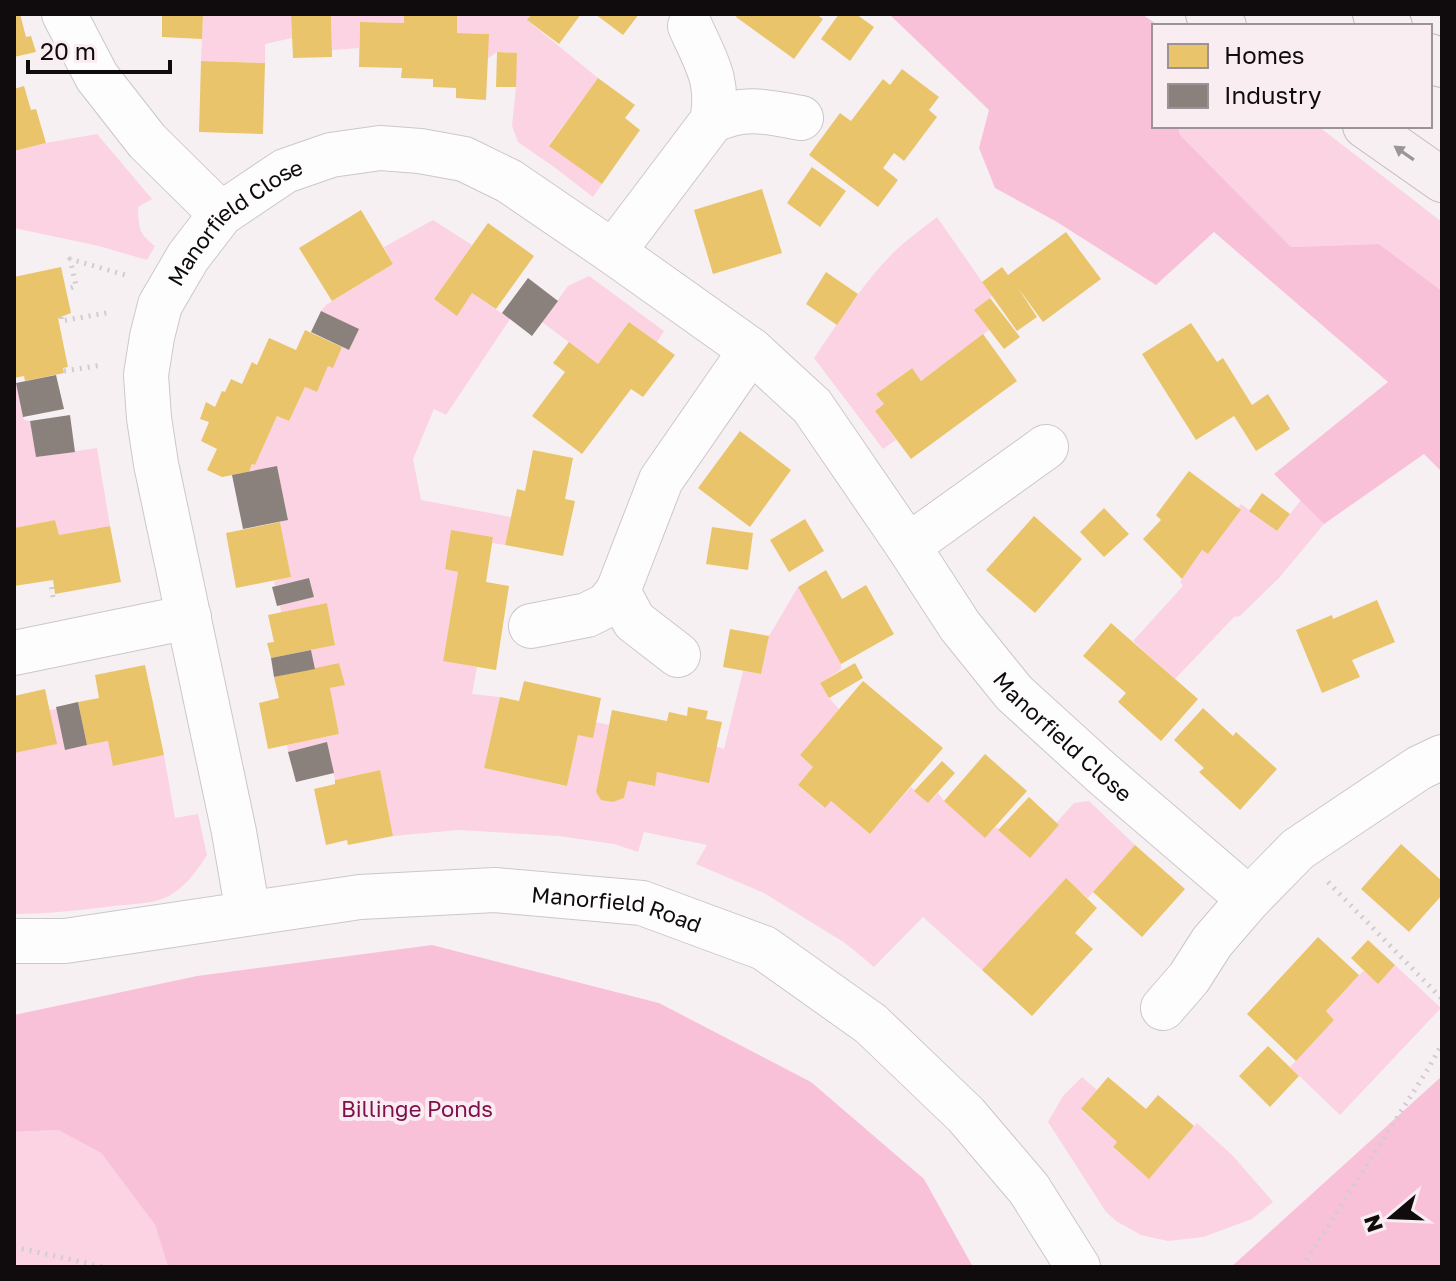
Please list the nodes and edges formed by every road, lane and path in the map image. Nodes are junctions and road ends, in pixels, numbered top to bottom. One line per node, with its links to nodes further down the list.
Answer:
1 (64, 14): 7 (street)
2 (690, 26): 4 (street)
3 (801, 118): 4 (street)
4 (712, 121): 8 (street)
5 (1368, 128): 6 (highway, one-way to 5)
6 (1442, 180)
7 (221, 214): 8 (street, Manorfield Close); 19 (street, Manorfield Close)
8 (613, 252): 13 (street, Manorfield Close)
9 (131, 277): 10 (path)
10 (71, 288)
11 (121, 311): 12 (path)
12 (61, 317)
13 (751, 350): 17 (street, Manorfield Close); 18 (street)
14 (114, 365): 15 (path)
15 (64, 371)
16 (1046, 447): 17 (street)
17 (908, 546): 25 (street, Manorfield Close)
18 (618, 591): 20 (street); 22 (street)
19 (189, 617): 21 (street); 26 (street, Manorfield Close)
20 (531, 626)
21 (14, 653)
22 (678, 655)
23 (1442, 757): 24 (street)
24 (1298, 849): 25 (street); 28 (path)
25 (1249, 899): 29 (street)
26 (248, 913): 27 (street, Manorfield Road); 33 (street, Manorfield Road)
27 (14, 941)
28 (1442, 999)
29 (1163, 1008)
30 (1442, 1044): 34 (path)
31 (14, 1247): 32 (path)
32 (104, 1267)
33 (1078, 1267)
34 (1302, 1267)

